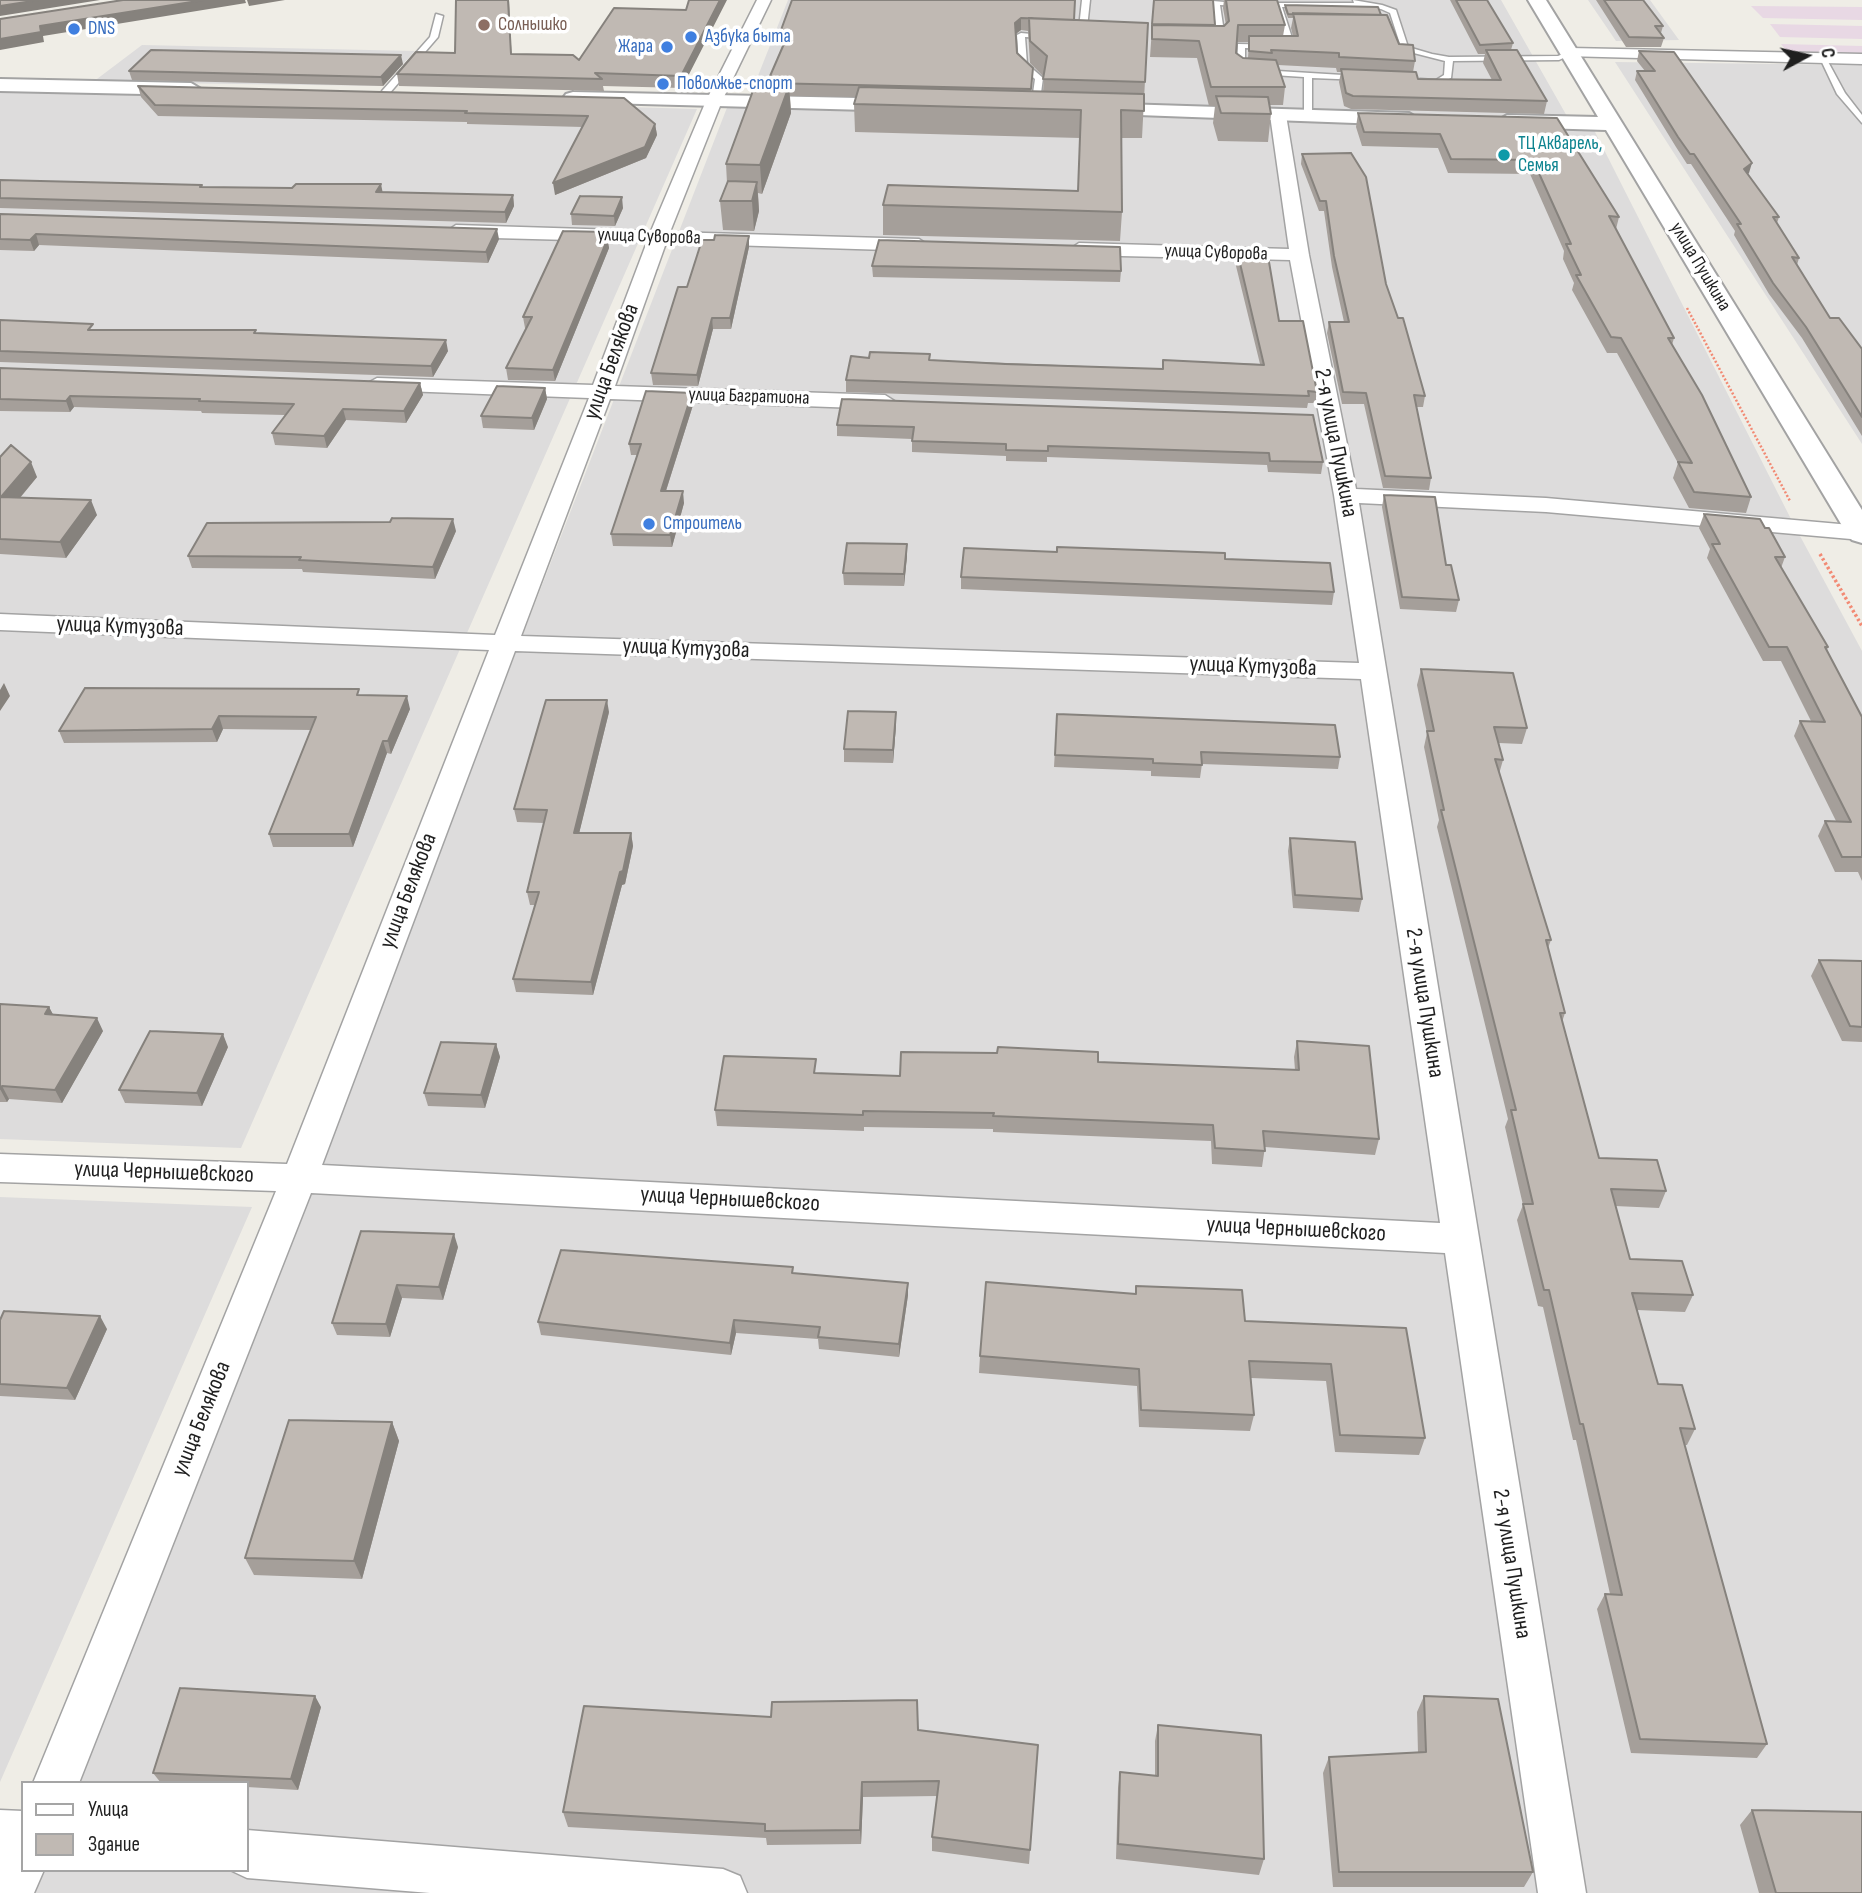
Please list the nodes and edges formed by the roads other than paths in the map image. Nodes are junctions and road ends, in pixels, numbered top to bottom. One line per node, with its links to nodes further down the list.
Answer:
1 (764, 0): 30 (street, улица Белякова)
2 (1086, 0): 15 (lane)
3 (1537, 0): 18 (street, улица Пушкина)
4 (1358, 3): 7 (lane); 12 (lane)
5 (1253, 4): 17 (lane)
6 (1265, 5): 7 (lane)
7 (1277, 5): 9 (lane)
8 (439, 16): 27 (lane)
9 (1283, 23): 10 (lane); 22 (lane)
10 (1296, 23)
11 (1384, 24): 12 (lane)
12 (1397, 25): 20 (lane)
13 (1059, 37): 32 (lane)
14 (1071, 37): 15 (lane)
15 (1084, 37): 16 (lane)
16 (1098, 37)
17 (1208, 39)
18 (1570, 53): 19 (street); 20 (lane); 37 (street, улица Пушкина)
19 (1822, 58): 21 (street); 36 (lane)
20 (1449, 59): 24 (lane)
21 (1862, 59)
22 (1308, 75): 23 (lane); 33 (lane)
23 (1372, 78)
24 (1411, 80)
25 (0, 85): 26 (street)
26 (206, 89)
27 (379, 93): 28 (street)
28 (413, 94)
29 (550, 97): 30 (street)
30 (714, 102): 31 (street); 39 (street, улица Белякова)
31 (923, 106)
32 (1028, 107): 33 (street)
33 (1293, 116): 34 (street); 42 (street, 2-я улица Пушкина)
34 (1431, 119)
35 (1485, 121): 37 (street)
36 (1862, 121)
37 (1614, 124): 47 (street, улица Пушкина)
38 (434, 230): 39 (street, улица Суворова)
39 (658, 238): 40 (street, улица Суворова); 44 (street, улица Белякова)
40 (937, 245)
41 (1062, 249): 42 (street, улица Суворова)
42 (1299, 255): 46 (street, 2-я улица Пушкина)
43 (356, 383): 44 (street, улица Багратиона)
44 (602, 391): 45 (street, улица Багратиона); 49 (street, улица Белякова)
45 (905, 402)
46 (1346, 495): 47 (street); 50 (street, 2-я улица Пушкина)
47 (1862, 533)
48 (0, 622): 49 (street, улица Кутузова)
49 (505, 643): 50 (street, улица Кутузова); 52 (street, улица Белякова)
50 (1373, 671): 53 (street, 2-я улица Пушкина)
51 (0, 1168): 52 (street, улица Чернышевского)
52 (299, 1178): 53 (street, улица Чернышевского); 54 (street, улица Белякова)
53 (1460, 1239): 61 (street, 2-я улица Пушкина)
54 (57, 1781)
55 (0, 1834): 56 (street)
56 (21, 1835)
57 (248, 1854): 60 (street)
58 (21, 1868): 59 (street)
59 (10, 1893)
60 (723, 1893)
61 (1562, 1893)

